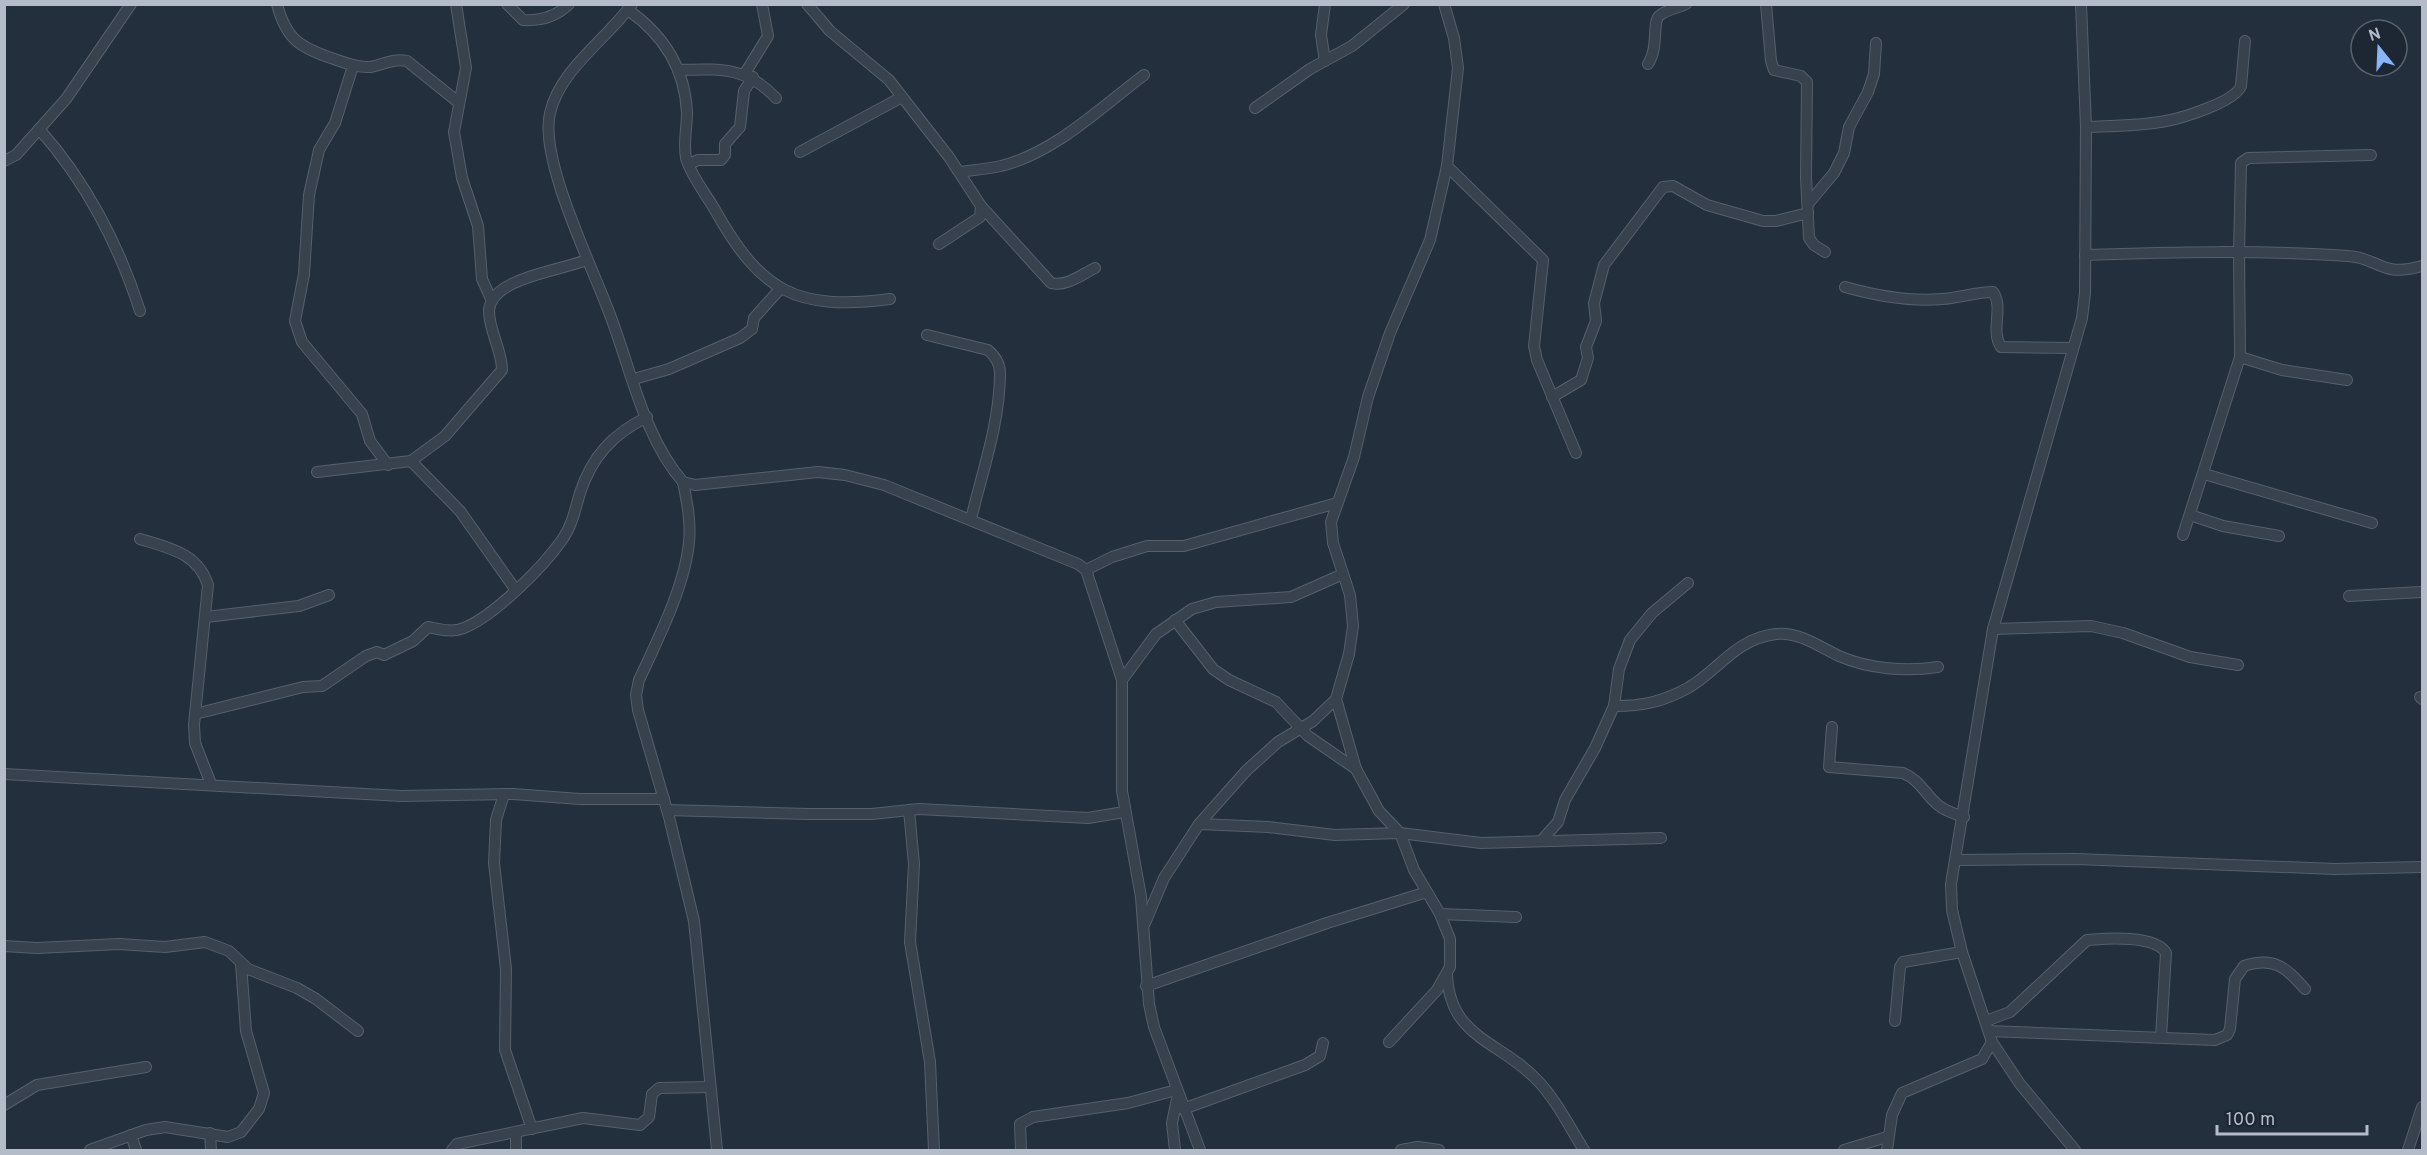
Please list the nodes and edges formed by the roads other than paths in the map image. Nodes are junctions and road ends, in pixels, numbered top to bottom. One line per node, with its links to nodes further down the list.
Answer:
1 (131, 4): 28 (street)
2 (277, 4): 19 (street)
3 (456, 4): 25 (street)
4 (507, 4): 5 (street)
5 (569, 4)
6 (762, 4): 22 (street)
7 (807, 4): 23 (street)
8 (1325, 4): 17 (street)
9 (1404, 4): 17 (street)
10 (1444, 4): 33 (street)
11 (1686, 4): 18 (street)
12 (1766, 4): 36 (street)
13 (2081, 4): 27 (street)
14 (630, 7): 20 (street); 41 (street)
15 (2244, 41): 27 (street)
16 (1876, 43): 36 (street)
17 (1325, 61): 26 (street)
18 (1648, 64)
19 (353, 66): 25 (street); 58 (street)
20 (678, 70): 22 (street); 32 (street)
21 (1144, 75): 34 (street)
22 (748, 76): 24 (street); 32 (street)
23 (902, 97): 29 (street); 34 (street)
24 (776, 98)
25 (458, 102): 46 (street)
26 (1255, 108)
27 (2086, 128): 40 (street)
28 (39, 129): 31 (street); 48 (street)
29 (800, 152)
30 (2371, 156): 39 (street)
31 (4, 161)
32 (689, 164): 45 (street)
33 (1447, 166): 54 (street); 62 (street)
34 (960, 172): 35 (street)
35 (981, 206): 37 (street); 43 (street)
36 (1808, 208): 38 (street); 54 (street)
37 (939, 244)
38 (1825, 252)
39 (2239, 254): 40 (street); 42 (street); 51 (street)
40 (2085, 255): 50 (street)
41 (586, 260): 46 (street); 52 (street)
42 (2422, 266)
43 (1095, 268)
44 (1845, 287): 50 (street)
45 (780, 289): 47 (street); 52 (street)
46 (491, 299): 57 (street)
47 (890, 299)
48 (140, 311)
49 (927, 335): 64 (street)
50 (2072, 348): 78 (street)
51 (2240, 357): 53 (street); 60 (street)
52 (634, 380): 55 (street)
53 (2347, 380)
54 (1552, 397): 56 (street)
55 (647, 417): 61 (street); 72 (street)
56 (1576, 453)
57 (411, 460): 58 (street); 72 (street)
58 (388, 465): 59 (street)
59 (317, 472)
60 (2204, 474): 63 (street); 65 (street)
61 (683, 482): 64 (street); 91 (street)
62 (1337, 502): 69 (street); 70 (street)
63 (2190, 515): 66 (street); 67 (street)
64 (971, 519): 69 (street)
65 (2373, 523)
66 (2183, 535)
67 (2279, 536)
68 (140, 539): 76 (street)
69 (1086, 570): 81 (street)
70 (1343, 574): 77 (street); 82 (street)
71 (1688, 583): 83 (street)
72 (515, 589): 84 (street)
73 (2422, 592): 75 (street)
74 (329, 596): 76 (street)
75 (2349, 596)
76 (206, 617): 84 (street)
77 (1175, 620): 81 (street); 85 (street)
78 (1994, 629): 79 (street); 94 (street)
79 (2238, 665)
80 (1938, 667): 83 (street)
81 (1122, 680): 93 (street)
82 (1336, 699): 85 (street); 87 (street)
83 (1614, 706): 98 (street)
84 (195, 714): 89 (street)
85 (1301, 727): 87 (street); 95 (street)
86 (1832, 727): 94 (street)
87 (1356, 770): 96 (street)
88 (4, 774): 89 (street)
89 (211, 784): 90 (street)
90 (504, 794): 91 (street); 124 (street)
91 (665, 804): 92 (street); 119 (street)
92 (909, 810): 93 (street); 135 (street)
93 (1124, 812): 104 (street)
94 (1964, 817): 99 (street)
95 (1199, 825): 96 (street); 104 (street)
96 (1400, 833): 98 (street); 101 (street)
97 (1661, 838): 98 (street)
98 (1542, 840)
99 (1957, 860): 100 (street); 106 (street)
100 (2422, 867)
101 (1427, 892): 102 (street); 109 (street)
102 (1440, 914): 103 (street); 108 (street)
103 (1516, 917)
104 (1144, 926): 109 (street)
105 (4, 946): 107 (street)
106 (1962, 952): 111 (street); 112 (street)
107 (241, 964): 113 (street); 126 (street)
108 (1447, 974): 115 (street); 141 (street)
109 (1146, 987): 120 (street)
110 (2305, 989): 114 (street)
111 (1894, 1021)
112 (1987, 1026): 114 (street); 114 (street); 116 (street)
113 (358, 1031)
114 (2161, 1037)
115 (1389, 1042)
116 (1992, 1042): 128 (street); 144 (street)
117 (1323, 1043): 123 (street)
118 (146, 1067): 121 (street)
119 (710, 1087): 124 (street); 134 (street)
120 (1177, 1092): 123 (street); 136 (street); 137 (street)
121 (4, 1105)
122 (2422, 1107): 145 (street)
123 (1183, 1109): 138 (street)
124 (532, 1129): 125 (street)
125 (516, 1132): 132 (street); 133 (street)
126 (210, 1134): 127 (street); 131 (street)
127 (131, 1136): 129 (street); 130 (street)
128 (1887, 1137): 142 (street); 143 (street)
129 (90, 1150)
130 (136, 1150)
131 (211, 1150)
132 (452, 1150)
133 (516, 1150)
134 (717, 1150)
135 (934, 1150)
136 (1021, 1150)
137 (1175, 1150)
138 (1200, 1150)
139 (1401, 1150): 140 (street)
140 (1438, 1150)
141 (1584, 1150)
142 (1844, 1150)
143 (1887, 1150)
144 (2075, 1150)
145 (2408, 1150)

